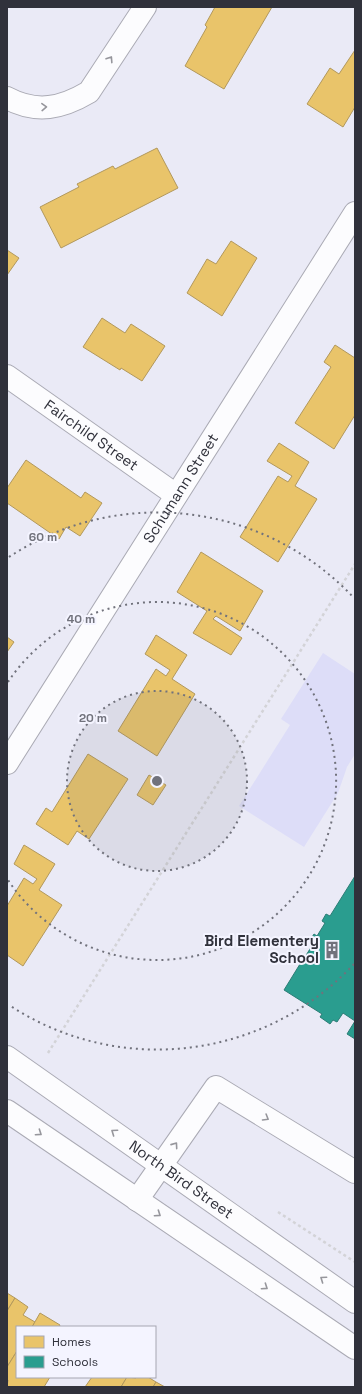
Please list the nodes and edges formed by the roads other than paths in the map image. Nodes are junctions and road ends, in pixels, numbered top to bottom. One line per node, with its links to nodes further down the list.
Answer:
1 (145, 7): 2 (street, one-way to 1)
2 (7, 98)
3 (355, 214): 5 (street, Schumann Street)
4 (7, 376): 5 (street, Fairchild Street)
5 (176, 495): 6 (street, Schumann Street)
6 (7, 763)
7 (7, 1057): 9 (street, North Bird Street, one-way to 7)
8 (7, 1111): 11 (street, one-way to 11)
9 (161, 1165): 10 (street, one-way to 10); 11 (street); 12 (street, North Bird Street, one-way to 9)
10 (355, 1172)
11 (137, 1200): 13 (street, one-way to 13)
12 (355, 1302)
13 (355, 1348)

